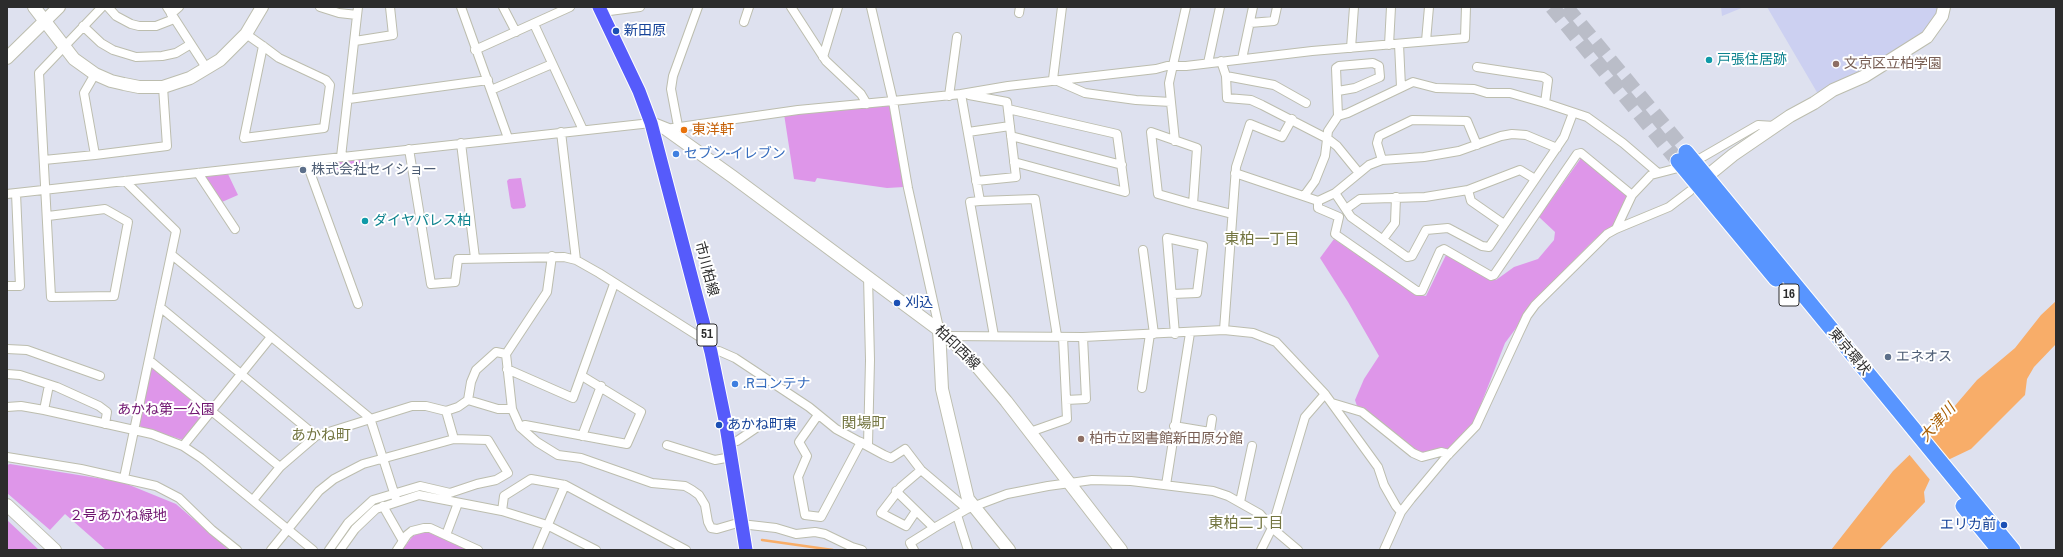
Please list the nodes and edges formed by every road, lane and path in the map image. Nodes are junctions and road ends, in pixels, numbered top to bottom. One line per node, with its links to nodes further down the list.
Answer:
1 (34, 7): 33 (street)
2 (59, 7): 33 (street)
3 (102, 7): 37 (street)
4 (108, 7): 31 (street)
5 (179, 7): 31 (street)
6 (262, 7): 39 (street)
7 (320, 7): 30 (street)
8 (390, 7): 41 (street)
9 (461, 7): 49 (street)
10 (503, 7): 38 (street)
11 (570, 7): 36 (street)
12 (640, 7): 29 (street)
13 (698, 7): 82 (street)
14 (749, 7): 34 (street)
15 (792, 7): 32 (street)
16 (800, 7): 32 (street)
17 (838, 7): 50 (street)
18 (871, 7): 70 (street)
19 (1062, 7): 62 (street)
20 (1186, 7): 56 (street)
21 (1220, 7): 54 (street)
22 (1253, 7): 35 (street)
23 (1277, 7): 35 (street)
24 (1354, 7): 48 (street)
25 (1391, 7): 45 (street)
26 (1428, 7): 42 (street)
27 (1466, 7): 42 (street)
28 (1944, 7): 81 (street)
29 (601, 10): 79 (main road, 市川柏線 / 51)
30 (357, 11): 41 (street)
31 (171, 13): 43 (street)
32 (797, 16): 50 (street)
33 (44, 22): 46 (street); 51 (street)
34 (744, 22)
35 (1250, 23): 52 (street)
36 (534, 24): 38 (street); 55 (street)
37 (83, 26): 43 (street); 46 (street)
38 (516, 32): 49 (street)
39 (246, 34): 47 (street); 58 (street)
40 (957, 37): 68 (street)
41 (355, 41): 69 (street)
42 (1426, 41): 44 (street)
43 (191, 44): 58 (street)
44 (1399, 44): 45 (street); 64 (street)
45 (1389, 45): 48 (street)
46 (63, 46): 59 (street); 96 (street)
47 (263, 46): 47 (street)
48 (1351, 48): 52 (street)
49 (475, 50): 61 (street)
50 (823, 57): 74 (street)
51 (7, 58)
52 (1242, 58): 53 (street)
53 (1221, 61): 54 (street); 60 (street)
54 (1208, 63): 56 (street)
55 (552, 64): 65 (street); 83 (street)
56 (1172, 66): 62 (street); 71 (street)
57 (1477, 67): 73 (street)
58 (207, 69): 63 (street)
59 (95, 74): 63 (street); 94 (street)
60 (1226, 76): 72 (street); 78 (street)
61 (488, 80): 65 (street); 69 (street)
62 (1053, 80): 67 (street); 71 (street)
63 (163, 87): 94 (street)
64 (1401, 87): 73 (street); 77 (street)
65 (491, 90): 87 (street)
66 (1338, 91): 66 (street); 77 (street)
67 (965, 94): 68 (street); 75 (street); 85 (street)
68 (949, 96): 70 (street)
69 (349, 99): 95 (street)
70 (893, 101): 74 (street); 140 (street)
71 (1171, 102): 89 (street)
72 (1306, 103)
73 (1546, 103): 76 (street)
74 (867, 104): 82 (street)
75 (1008, 109): 80 (street); 101 (street)
76 (1573, 113): 92 (street); 103 (street)
77 (1338, 116): 88 (street)
78 (1292, 119): 88 (street); 104 (street)
79 (651, 123): 82 (street, 柏印西線); 83 (street); 148 (main road, 市川柏線 / 51)
80 (1010, 126): 85 (street); 86 (street)
81 (1775, 126): 99 (street); 106 (street)
82 (672, 127): 133 (street, 柏印西線)
83 (583, 130): 84 (street)
84 (561, 132): 87 (street); 132 (street)
85 (968, 132): 109 (street)
86 (1011, 136): 100 (street); 101 (street)
87 (508, 138): 90 (street)
88 (1328, 139): 105 (street); 116 (street)
89 (1175, 141): 120 (street); 120 (street)
90 (460, 143): 93 (street); 131 (street)
91 (1477, 145): 92 (street); 97 (street); 97 (street)
92 (1557, 148): 107 (street)
93 (409, 149): 95 (street); 131 (street)
94 (94, 155): 96 (street)
95 (341, 157): 98 (street)
96 (44, 160): 110 (street)
97 (1382, 160): 105 (street)
98 (306, 161): 102 (street); 137 (street)
99 (1685, 161): 103 (street); 197 (highway, 東京環状 / 16)
100 (1014, 162): 101 (street); 109 (street)
101 (1122, 165)
102 (198, 172): 108 (street); 125 (street)
103 (1657, 172): 115 (street)
104 (1235, 173): 116 (street); 122 (street)
105 (1359, 173): 113 (street)
106 (1711, 173)
107 (1535, 179): 111 (street); 124 (street)
108 (125, 181): 110 (street); 129 (street)
109 (976, 181): 118 (street)
110 (47, 190): 114 (street); 123 (street)
111 (1468, 190): 117 (street); 124 (street)
112 (1690, 191): 126 (street)
113 (1335, 193): 119 (street); 121 (street)
114 (11, 194): 135 (street)
115 (1632, 195): 119 (street); 126 (street)
116 (1304, 196): 119 (street)
117 (1396, 197): 121 (street); 127 (street)
118 (980, 201): 144 (street); 145 (street)
119 (1318, 201)
120 (1193, 204): 122 (street)
121 (1346, 209): 127 (street)
122 (1232, 214): 139 (street)
123 (48, 216): 123 (street)
124 (1504, 224): 127 (street)
125 (235, 228)
126 (1616, 229): 187 (street)
127 (1382, 239)
128 (1143, 250): 142 (street)
129 (172, 255): 138 (street); 146 (street)
130 (552, 256): 131 (street); 132 (street); 151 (street)
131 (475, 258)
132 (576, 260): 134 (street)
133 (868, 276): 140 (street, 柏印西線); 183 (street)
134 (614, 284): 148 (street); 157 (street)
135 (7, 286)
136 (1172, 294): 136 (street); 143 (street)
137 (358, 304)
138 (160, 307): 152 (street); 155 (street)
139 (1224, 330): 141 (street); 161 (street)
140 (943, 332): 144 (street); 178 (street, 柏印西線); 206 (street)
141 (1190, 333): 143 (street); 175 (street)
142 (1152, 334): 143 (street); 147 (street); 160 (street)
143 (1175, 334)
144 (994, 336): 145 (street)
145 (1060, 336): 147 (street); 163 (street)
146 (271, 337): 155 (street); 171 (street)
147 (1083, 337): 163 (street)
148 (708, 338): 150 (main road, 市川柏線 / 51)
149 (7, 349): 156 (street)
150 (711, 352): 170 (street); 182 (main road, 市川柏線 / 51)
151 (506, 354): 153 (street); 162 (street)
152 (149, 360): 168 (street); 177 (street)
153 (506, 369): 157 (street); 166 (street)
154 (7, 374): 158 (street)
155 (242, 374): 168 (street); 179 (street)
156 (100, 376)
157 (582, 376): 159 (street)
158 (49, 385): 167 (street); 173 (street)
159 (601, 386): 180 (street); 180 (street)
160 (1142, 388)
161 (1325, 394): 164 (street); 214 (street)
162 (468, 400): 166 (street); 169 (street)
163 (1066, 400): 178 (street)
164 (1332, 403): 187 (street); 209 (street)
165 (7, 407): 167 (street)
166 (512, 409): 176 (street)
167 (44, 410): 173 (street)
168 (212, 410): 185 (street); 191 (street)
169 (446, 411): 171 (street); 181 (street)
170 (818, 415): 183 (street); 183 (street)
171 (370, 418): 179 (street); 190 (street)
172 (1212, 419): 175 (street)
173 (105, 424): 177 (street)
174 (759, 426): 182 (street)
175 (1174, 426): 196 (street)
176 (520, 427): 180 (street); 211 (street)
177 (134, 430): 185 (street); 193 (street)
178 (1030, 432): 194 (street, 柏印西線)
179 (316, 436): 191 (street)
180 (582, 436)
181 (454, 439): 190 (street); 199 (street)
182 (728, 442): 189 (main road, 市川柏線 / 51)
183 (864, 443): 192 (street)
184 (667, 445): 189 (street)
185 (183, 446): 200 (street)
186 (1252, 446): 202 (street)
187 (1449, 454): 209 (street)
188 (7, 457): 193 (street)
189 (731, 457): 211 (main road, 市川柏線 / 51)
190 (383, 458): 199 (street); 215 (street)
191 (280, 467): 200 (street)
192 (921, 470): 198 (street); 206 (street)
193 (124, 478): 220 (street)
194 (1069, 483): 196 (street); 206 (street); 236 (street, 柏印西線)
195 (565, 485): 207 (street); 212 (street); 218 (street)
196 (1166, 485): 202 (street)
197 (1954, 486): 240 (highway, 東京環状 / 16); 241 (highway, 東京環状 / 16)
198 (896, 492): 208 (street); 208 (street)
199 (394, 493): 201 (street); 223 (street)
200 (253, 500): 215 (street)
201 (397, 502): 203 (street); 205 (street)
202 (1240, 502): 214 (street)
203 (458, 503): 207 (street); 216 (street)
204 (7, 505): 219 (street)
205 (383, 506): 217 (street); 224 (street)
206 (969, 508): 210 (street); 235 (street)
207 (502, 511): 212 (street)
208 (916, 511): 213 (street)
209 (1402, 512): 239 (street)
210 (957, 515): 213 (street); 234 (street)
211 (741, 523): 231 (main road, 市川柏線 / 51); 232 (street)
212 (547, 525): 227 (street); 228 (street)
213 (934, 528): 233 (street)
214 (1272, 528): 237 (street); 238 (street)
215 (288, 529): 221 (street); 222 (street)
216 (446, 535): 217 (street); 226 (street)
217 (403, 541): 225 (street)
218 (673, 542): 229 (street); 230 (street)
219 (55, 550)
220 (237, 550)
221 (270, 550)
222 (313, 550)
223 (329, 550)
224 (340, 550)
225 (397, 550)
226 (478, 550)
227 (537, 550)
228 (596, 550)
229 (668, 550)
230 (686, 550)
231 (746, 550)
232 (862, 550)
233 (914, 550)
234 (968, 550)
235 (1009, 550)
236 (1121, 550)
237 (1262, 550)
238 (1298, 550)
239 (1384, 550)
240 (1999, 550)
241 (2013, 550)

